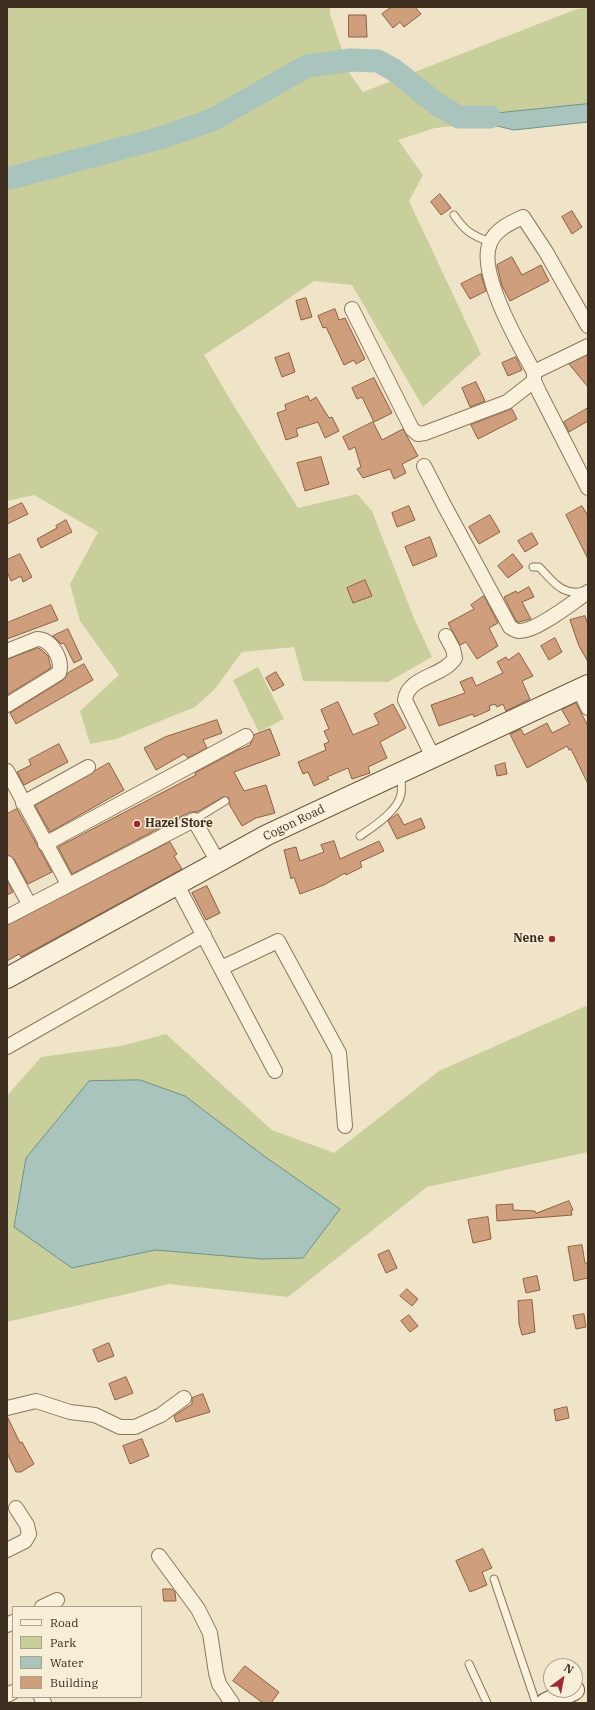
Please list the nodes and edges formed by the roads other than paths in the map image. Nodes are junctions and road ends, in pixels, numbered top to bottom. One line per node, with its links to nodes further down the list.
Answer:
1 (454, 215): 2 (lane)
2 (490, 242): 4 (street); 6 (street)
3 (352, 309): 6 (street)
4 (588, 326)
5 (588, 346): 6 (street)
6 (534, 376): 8 (street)
7 (424, 466): 10 (street)
8 (588, 488)
9 (533, 567): 10 (lane)
10 (588, 591)
11 (446, 636): 17 (street)
12 (7, 651): 14 (street)
13 (583, 687): 15 (street); 17 (street, Cogon Road)
14 (7, 705)
15 (588, 708)
16 (246, 736): 25 (street)
17 (433, 757): 20 (street, Cogon Road)
18 (88, 767): 22 (street)
19 (7, 771): 22 (street)
20 (400, 773): 24 (lane); 26 (street, Cogon Road)
21 (225, 801): 23 (lane)
22 (23, 803): 25 (street)
23 (194, 820): 26 (street); 28 (street)
24 (360, 836)
25 (45, 844): 28 (street)
26 (218, 862): 29 (street, Cogon Road)
27 (7, 863): 30 (street)
28 (68, 884): 30 (street)
29 (177, 885): 32 (street); 34 (street, Cogon Road)
30 (29, 904): 31 (street)
31 (7, 917)
32 (204, 935): 33 (street); 35 (street)
33 (221, 968): 36 (street); 37 (street)
34 (7, 978)
35 (7, 1047)
36 (275, 1071)
37 (345, 1126)
38 (184, 1398): 39 (street)
39 (7, 1408)
40 (16, 1508): 41 (street)
41 (7, 1550)
42 (159, 1556): 48 (street)
43 (494, 1579): 50 (lane)
44 (56, 1600): 45 (street)
45 (44, 1606)
46 (469, 1664): 49 (lane)
47 (557, 1698): 51 (street)
48 (232, 1703)
49 (486, 1703)
50 (536, 1703)
51 (546, 1703)

